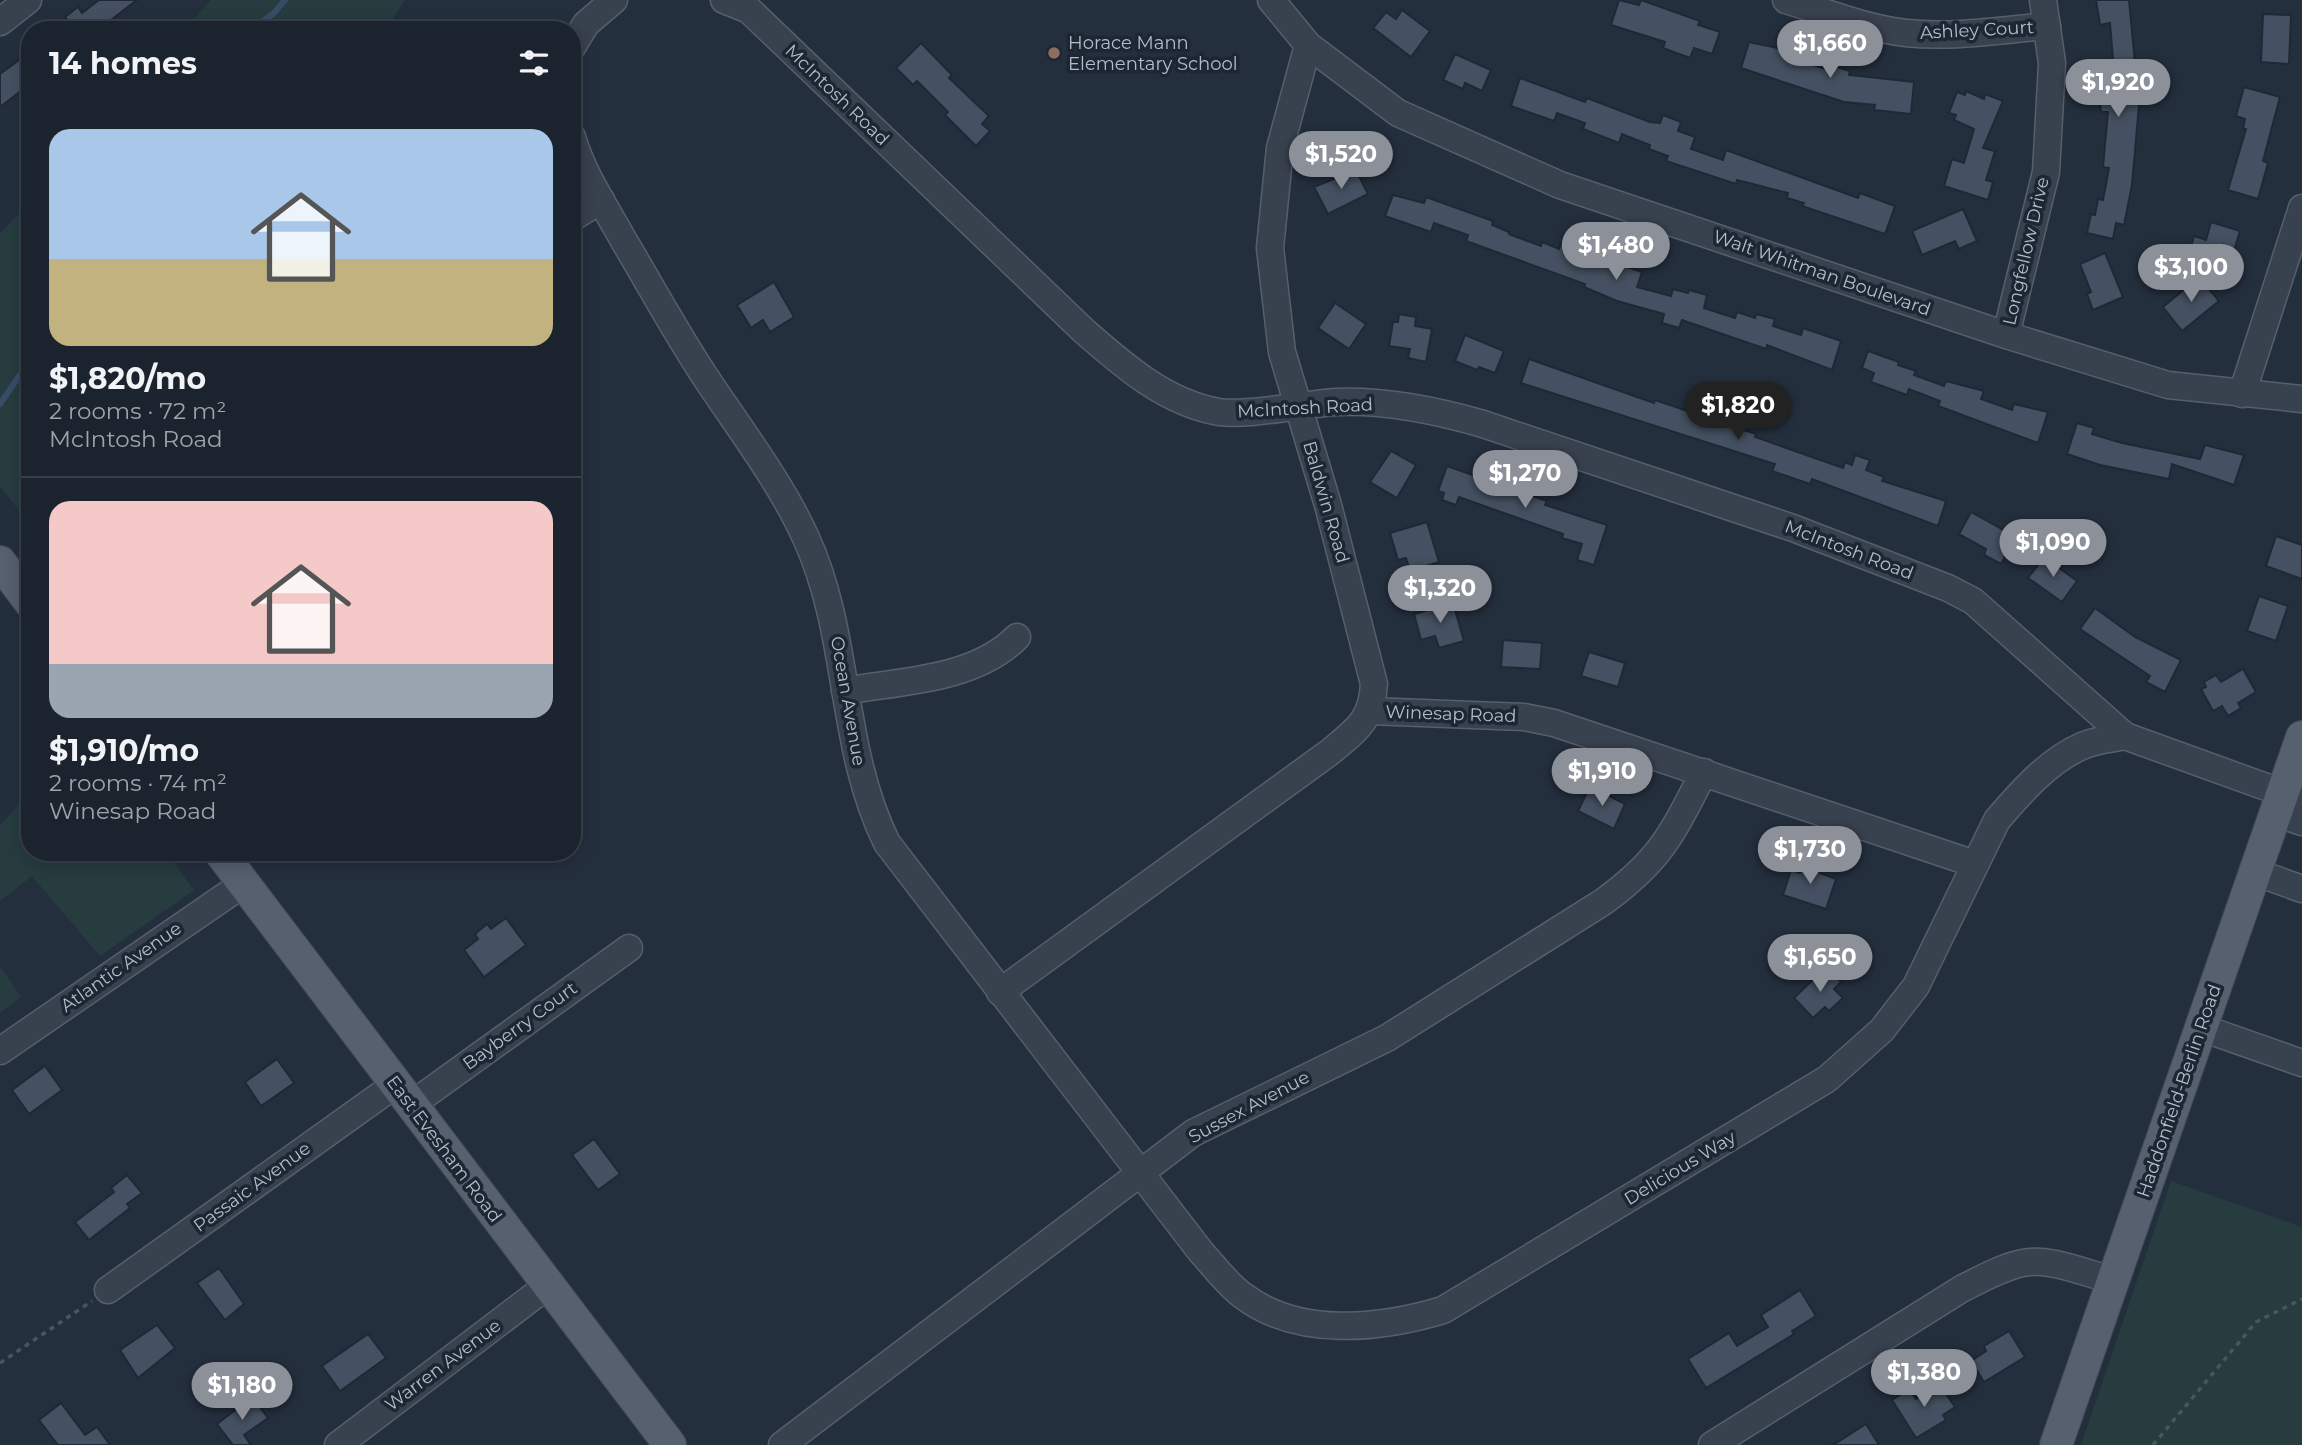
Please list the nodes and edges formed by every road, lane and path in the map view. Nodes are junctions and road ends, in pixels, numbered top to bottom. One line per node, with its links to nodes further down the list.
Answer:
1 (28, 0): 7 (street)
2 (614, 0): 9 (street)
3 (724, 0): 18 (street, McIntosh Road)
4 (1271, 0): 10 (street, Walt Whitman Boulevard)
5 (1786, 0): 8 (street, Ashley Court)
6 (2043, 0): 8 (street, Longfellow Drive)
7 (0, 22)
8 (2047, 26): 15 (street, Longfellow Drive)
9 (581, 32)
10 (1308, 46): 15 (street, Walt Whitman Boulevard); 18 (street, Baldwin Road)
11 (581, 157): 12 (street)
12 (601, 200): 14 (street); 22 (street, Ocean Avenue)
13 (2302, 208): 16 (street)
14 (581, 212)
15 (2006, 335): 16 (street, Walt Whitman Boulevard)
16 (2242, 394): 17 (street, Walt Whitman Boulevard)
17 (2302, 399)
18 (1298, 405): 23 (street, Baldwin Road); 24 (street, McIntosh Road)
19 (0, 562): 20 (main road)
20 (21, 590)
21 (1017, 638): 22 (street)
22 (845, 691): 34 (street, Ocean Avenue)
23 (1370, 711): 26 (street, Winesap Road); 34 (street, Winesap Road)
24 (2125, 736): 27 (street, McIntosh Road); 29 (street, Delicious Way)
25 (2302, 737): 27 (main road, Haddonfield-Berlin Road)
26 (1704, 772): 29 (street, Winesap Road); 39 (street, Sussex Avenue)
27 (2291, 807): 30 (main road, Haddonfield-Berlin Road)
28 (226, 861): 31 (main road, East Evesham Road)
29 (1975, 864): 39 (street, Delicious Way)
30 (2255, 872): 32 (street); 35 (main road, Haddonfield-Berlin Road)
31 (243, 884): 36 (street, Atlantic Avenue); 38 (main road, East Evesham Road)
32 (2302, 889)
33 (629, 947): 38 (street, Bayberry Court)
34 (1000, 992): 39 (street, Ocean Avenue)
35 (2202, 1028): 37 (street); 40 (main road, Haddonfield-Berlin Road)
36 (0, 1051)
37 (2302, 1063)
38 (403, 1095): 41 (main road, East Evesham Road); 42 (street, Passaic Avenue)
39 (1140, 1173): 47 (street, Sussex Avenue)
40 (2113, 1280): 48 (street); 49 (main road, Haddonfield-Berlin Road)
41 (547, 1286): 45 (street, Warren Avenue); 46 (main road, East Evesham Road)
42 (108, 1290): 44 (path)
43 (2302, 1299): 50 (path)
44 (0, 1363)
45 (338, 1445)
46 (670, 1445)
47 (782, 1445)
48 (1712, 1445)
49 (2056, 1445)
50 (2153, 1445)

